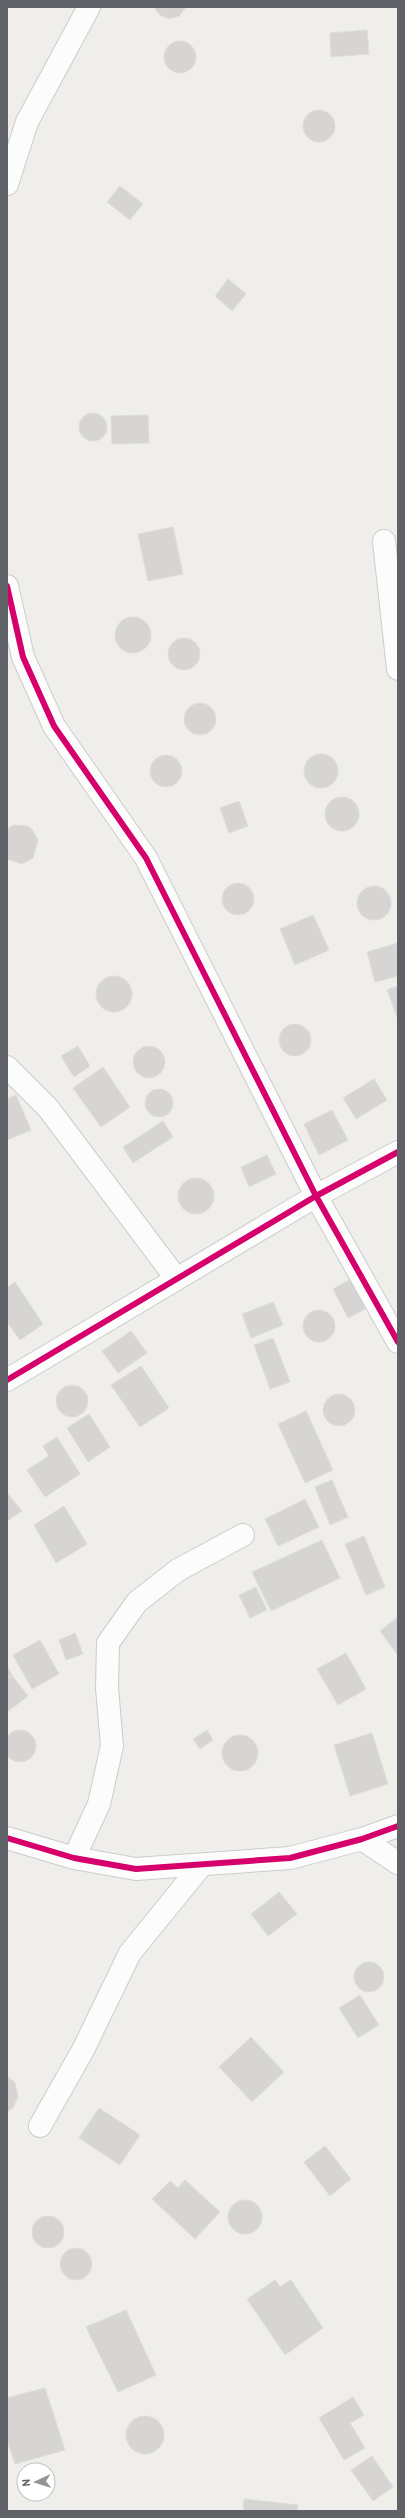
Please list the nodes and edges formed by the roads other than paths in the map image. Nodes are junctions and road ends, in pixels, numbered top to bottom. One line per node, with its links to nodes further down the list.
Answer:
1 (89, 7): 2 (street)
2 (7, 184)
3 (384, 541): 6 (street)
4 (7, 586): 5 (street)
5 (9, 609): 9 (street)
6 (398, 669)
7 (7, 1067): 10 (street)
8 (398, 1152): 9 (street)
9 (316, 1196): 10 (street); 11 (street)
10 (176, 1278): 12 (street)
11 (398, 1342)
12 (7, 1380)
13 (243, 1535): 17 (street)
14 (398, 1826): 16 (street)
15 (7, 1838): 17 (street)
16 (362, 1838): 18 (street); 19 (street)
17 (74, 1858): 19 (street)
18 (398, 1863)
19 (200, 1867): 20 (street)
20 (40, 2126)

